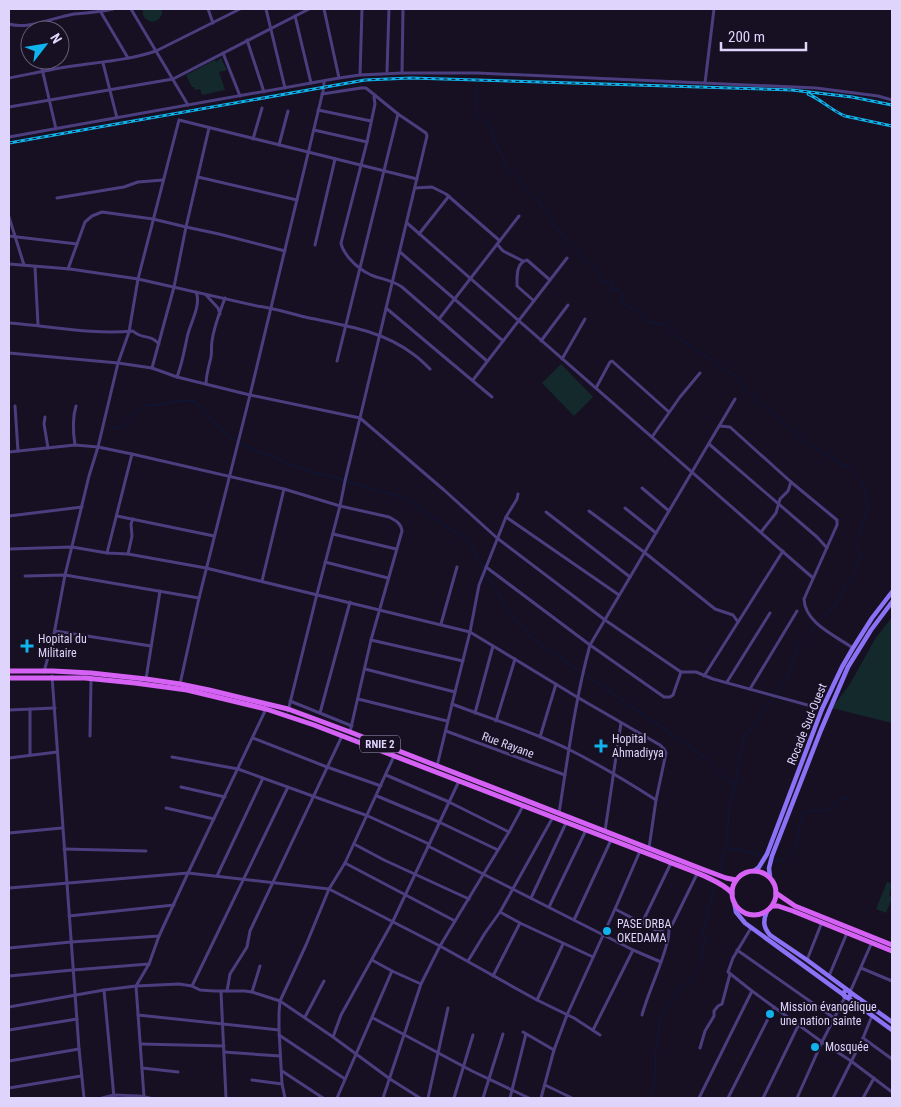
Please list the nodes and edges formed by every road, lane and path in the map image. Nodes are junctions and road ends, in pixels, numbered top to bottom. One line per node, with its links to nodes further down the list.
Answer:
1 (69, 9): 16 (street)
2 (113, 9): 13 (street)
3 (131, 9): 22 (street)
4 (208, 9): 19 (street)
5 (240, 9): 14 (street)
6 (266, 9): 20 (street)
7 (309, 9): 15 (street)
8 (324, 9): 31 (street)
9 (362, 9): 29 (street)
10 (389, 9): 26 (street)
11 (403, 9): 28 (street)
12 (714, 9): 35 (street)
13 (100, 10): 16 (street); 24 (street)
14 (236, 10): 19 (street)
15 (299, 11): 17 (street)
16 (73, 15): 18 (street)
17 (295, 16): 20 (street); 34 (street)
18 (50, 20)
19 (213, 23): 22 (street)
20 (271, 28): 21 (street); 36 (street)
21 (247, 40): 23 (street); 38 (street)
22 (156, 51): 24 (street); 32 (street)
23 (223, 53): 32 (street); 41 (street)
24 (128, 58): 25 (street)
25 (103, 63): 27 (street); 37 (street)
26 (387, 71)
27 (42, 72): 30 (street); 43 (street)
28 (402, 73): 29 (street); 35 (street)
29 (360, 75): 31 (street)
30 (9, 78)
31 (338, 78): 33 (street)
32 (173, 79): 37 (street); 44 (street)
33 (324, 81): 34 (street); 39 (street)
34 (311, 83): 36 (street)
35 (705, 84): 42 (street)
36 (285, 88): 38 (street)
37 (110, 91): 43 (street); 50 (street)
38 (264, 92): 41 (street)
39 (322, 94): 40 (street); 47 (street)
40 (375, 95): 49 (street); 51 (street)
41 (240, 96): 44 (street)
42 (892, 100)
43 (49, 101): 45 (street); 53 (street)
44 (188, 105): 50 (street)
45 (9, 107)
46 (262, 108): 56 (street)
47 (318, 110): 51 (street); 54 (street)
48 (288, 112): 58 (street)
49 (398, 114): 62 (street); 64 (street)
50 (117, 118): 53 (street)
51 (370, 121): 57 (street)
52 (209, 128): 56 (street); 63 (street); 65 (street)
53 (56, 129): 55 (street)
54 (314, 130): 57 (street); 59 (street)
55 (9, 137)
56 (253, 139): 58 (street)
57 (367, 142): 61 (street)
58 (279, 145): 59 (street)
59 (309, 153): 60 (street); 69 (street)
60 (335, 159): 61 (street); 80 (street)
61 (361, 166): 62 (street); 88 (street)
62 (384, 171): 64 (street); 88 (street)
63 (197, 177): 69 (street); 74 (street)
64 (417, 179): 66 (street)
65 (163, 180): 68 (street); 72 (street)
66 (415, 188): 67 (street); 73 (street)
67 (448, 196): 75 (street); 78 (street)
68 (57, 198)
69 (297, 200): 81 (street)
70 (519, 216): 78 (street)
71 (9, 217): 77 (street)
72 (153, 219): 74 (street); 79 (street); 90 (street)
73 (406, 224): 75 (street); 82 (street)
74 (186, 227): 81 (street); 94 (street)
75 (419, 234): 91 (street)
76 (9, 236): 77 (street)
77 (15, 237): 79 (street); 86 (street)
78 (498, 242): 84 (street); 91 (street)
79 (77, 244): 89 (street)
80 (315, 245)
81 (285, 251): 101 (street)
82 (400, 252): 93 (street); 98 (street)
83 (567, 258): 92 (street)
84 (523, 261): 92 (street); 99 (street)
85 (9, 264): 86 (street)
86 (24, 266): 87 (street)
87 (35, 267): 89 (street); 108 (street)
88 (360, 268): 93 (street); 109 (street)
89 (68, 269): 90 (street)
90 (138, 279): 94 (street); 110 (street)
91 (470, 279): 98 (street); 106 (street)
92 (550, 280): 99 (street)
93 (393, 281): 102 (street); 104 (street)
94 (174, 287): 95 (street); 114 (street)
95 (196, 292): 96 (street); 123 (street)
96 (205, 294): 97 (street); 103 (street)
97 (224, 298): 101 (street); 103 (street)
98 (454, 299): 104 (street); 112 (street)
99 (534, 301): 106 (street)
100 (568, 305): 113 (street)
101 (271, 308): 109 (street); 127 (street)
102 (386, 308): 111 (street); 124 (street)
103 (220, 314): 125 (street)
104 (439, 319): 118 (street)
105 (586, 319): 116 (street)
106 (518, 321): 112 (street); 113 (street)
107 (9, 323): 108 (street)
108 (38, 325): 110 (street)
109 (346, 325): 111 (street); 117 (street)
110 (129, 332): 114 (street); 119 (street)
111 (380, 336): 121 (street); 134 (street)
112 (503, 341): 118 (street)
113 (541, 341): 116 (street)
114 (158, 344): 120 (street)
115 (9, 353): 119 (street)
116 (562, 359): 126 (street)
117 (337, 361)
118 (487, 361): 124 (street)
119 (118, 363): 120 (street); 139 (street)
120 (152, 368): 123 (street)
121 (430, 369)
122 (700, 373): 132 (street)
123 (177, 377): 125 (street)
124 (473, 380): 128 (street)
125 (206, 384): 127 (street)
126 (596, 388): 132 (street); 136 (street)
127 (250, 395): 134 (street); 145 (street)
128 (492, 397)
129 (735, 399): 135 (street)
130 (15, 406): 141 (street)
131 (76, 406): 138 (street)
132 (669, 412): 136 (street)
133 (45, 417): 140 (street)
134 (360, 418): 151 (street); 165 (street)
135 (719, 426): 137 (street); 146 (street)
136 (652, 438): 144 (street)
137 (708, 444): 144 (street); 150 (street)
138 (76, 445): 139 (street); 140 (street)
139 (98, 447): 143 (street); 152 (street)
140 (48, 448): 141 (street)
141 (18, 451): 142 (street)
142 (9, 452)
143 (132, 454): 145 (street); 158 (street)
144 (692, 472): 155 (street); 161 (street)
145 (229, 476): 148 (street); 164 (street)
146 (791, 482): 150 (street); 167 (street)
147 (642, 488): 155 (street)
148 (284, 489): 151 (street); 183 (street)
149 (518, 494): 159 (street)
150 (779, 504): 161 (street); 167 (street)
151 (340, 506): 163 (street); 169 (street)
152 (82, 508): 157 (street); 166 (street)
153 (625, 508): 162 (street)
154 (589, 511): 171 (street)
155 (669, 511): 162 (street)
156 (546, 512): 180 (street)
157 (9, 516)
158 (117, 516): 160 (street); 172 (street)
159 (506, 517): 165 (street); 187 (street)
160 (133, 518): 164 (street); 173 (street)
161 (762, 532): 170 (street)
162 (656, 533): 171 (street)
163 (333, 534): 169 (street); 174 (street)
164 (214, 536): 177 (street)
165 (497, 538): 176 (street); 194 (street)
166 (72, 547): 168 (street); 172 (street); 178 (street)
167 (827, 548): 182 (street)
168 (9, 549)
169 (396, 549): 181 (street)
170 (783, 551): 182 (street); 195 (street)
171 (644, 552): 180 (street); 195 (street)
172 (107, 553): 173 (street)
173 (128, 554): 177 (street)
174 (325, 562): 181 (street); 186 (street)
175 (457, 567): 196 (street)
176 (486, 567): 198 (street); 200 (street)
177 (206, 568): 183 (street); 188 (street)
178 (65, 575): 179 (street); 184 (street); 197 (street)
179 (25, 576)
180 (630, 577): 187 (street)
181 (388, 578): 191 (street)
182 (813, 578): 203 (street)
183 (262, 581): 186 (street)
184 (160, 591): 188 (street); 201 (street)
185 (892, 592): 203 (main road, Rocade Sud-Ouest)
186 (317, 594): 189 (street); 224 (street)
187 (619, 595): 194 (street)
188 (199, 598): 218 (street)
189 (350, 602): 191 (street); 232 (street)
190 (892, 602): 296 (main road, Rocade Sud-Ouest)
191 (380, 610): 196 (street); 199 (street)
192 (797, 611): 220 (street)
193 (770, 613): 217 (street)
194 (605, 620): 200 (street); 210 (street)
195 (738, 622): 211 (street)
196 (441, 624): 198 (street)
197 (55, 631): 201 (street); 207 (street)
198 (470, 632): 202 (street); 205 (street)
199 (371, 640): 205 (street); 206 (street)
200 (590, 645): 210 (street); 222 (street)
201 (151, 646): 216 (street)
202 (493, 646): 204 (street); 233 (street)
203 (853, 648): 229 (main road, Rocade Sud-Ouest)
204 (515, 659): 219 (street); 235 (street)
205 (463, 662): 221 (street)
206 (365, 669): 221 (street); 223 (street)
207 (44, 671): 208 (main road, RNIE 2); 209 (main road, RNIE 2); 214 (street)
208 (53, 671): 212 (street); 216 (main road, RNIE 2)
209 (9, 672)
210 (681, 672): 211 (street)
211 (704, 676): 217 (street)
212 (52, 677): 214 (main road, RNIE 2); 215 (main road, RNIE 2); 226 (street)
213 (9, 678): 214 (main road, RNIE 2)
214 (44, 678)
215 (91, 679): 231 (main road, RNIE 2); 241 (street)
216 (146, 679): 218 (main road, RNIE 2)
217 (727, 682): 220 (street)
218 (180, 684): 228 (main road, RNIE 2)
219 (556, 684): 222 (street); 243 (street)
220 (750, 689): 229 (street)
221 (454, 692): 225 (street)
222 (577, 697): 237 (street); 245 (street)
223 (358, 699): 236 (street); 238 (street)
224 (290, 701): 228 (street); 232 (street)
225 (452, 704): 233 (street); 236 (street)
226 (54, 708): 227 (street); 246 (street)
227 (30, 709): 230 (street); 247 (street)
228 (288, 709): 234 (street); 240 (main road, RNIE 2)
229 (822, 709): 290 (main road, Rocade Sud-Ouest)
230 (9, 710)
231 (266, 710): 234 (main road, RNIE 2); 244 (street)
232 (320, 713): 238 (street)
233 (475, 713): 235 (street)
234 (286, 716): 242 (main road, RNIE 2)
235 (496, 720): 243 (street)
236 (447, 722): 239 (street)
237 (621, 723): 254 (street); 265 (street)
238 (352, 726): 240 (street)
239 (446, 731): 251 (street); 256 (street, Rue Rayane)
240 (350, 732): 251 (main road, RNIE 2)
241 (90, 736)
242 (342, 736): 248 (main road, RNIE 2); 252 (street)
243 (540, 737): 245 (street)
244 (252, 738): 252 (street); 253 (street)
245 (569, 750): 254 (street); 256 (street)
246 (57, 752): 247 (street); 275 (street)
247 (30, 755): 250 (street)
248 (395, 756): 255 (street); 258 (main road, RNIE 2)
249 (172, 757): 253 (street)
250 (9, 758)
251 (437, 766): 269 (main road, RNIE 2)
252 (327, 767): 259 (street); 262 (street)
253 (238, 769): 257 (street); 264 (street)
254 (614, 773): 265 (street); 278 (street)
255 (386, 775): 259 (street); 266 (street)
256 (565, 775): 269 (street)
257 (263, 778): 261 (street); 295 (street)
258 (459, 781): 266 (street); 267 (main road, RNIE 2)
259 (381, 786): 263 (street)
260 (182, 787): 264 (street)
261 (288, 787): 262 (street); 297 (street)
262 (314, 796): 270 (street); 299 (street)
263 (377, 796): 270 (street); 273 (street)
264 (225, 797): 272 (street)
265 (656, 800): 283 (street)
266 (449, 802): 273 (street); 277 (street)
267 (523, 806): 271 (main road, RNIE 2); 277 (street)
268 (166, 808): 272 (street)
269 (559, 813): 278 (main road, RNIE 2)
270 (368, 816): 281 (street); 282 (street)
271 (553, 817): 274 (main road, RNIE 2); 303 (street)
272 (214, 818): 291 (street)
273 (440, 822): 282 (street); 285 (street)
274 (566, 822): 276 (main road, RNIE 2); 307 (street)
275 (62, 828): 279 (street); 284 (street)
276 (586, 830): 280 (main road, RNIE 2); 312 (street)
277 (509, 832): 285 (street)
278 (605, 832): 283 (main road, RNIE 2)
279 (9, 833)
280 (611, 840): 287 (main road, RNIE 2); 318 (street)
281 (354, 844): 288 (street); 292 (street)
282 (429, 845): 292 (street); 293 (street)
283 (649, 848): 298 (main road, RNIE 2)
284 (64, 849): 286 (street); 300 (street)
285 (498, 850): 293 (street)
286 (146, 851)
287 (640, 851): 289 (main road, RNIE 2); 313 (street)
288 (345, 863): 302 (street); 306 (street)
289 (671, 863): 294 (main road, RNIE 2); 322 (street)
290 (754, 871): 296 (main road); 298 (main road)
291 (188, 873): 295 (street); 300 (street); 310 (street)
292 (415, 874): 306 (street); 308 (street)
293 (483, 874): 303 (street); 308 (street)
294 (697, 874): 304 (main road, RNIE 2); 323 (street)
295 (217, 876): 297 (street)
296 (770, 877): 305 (main road)
297 (244, 878): 299 (street); 355 (street)
298 (736, 880): 304 (main road)
299 (273, 882): 302 (street); 357 (street)
300 (67, 883): 301 (street); 316 (street)
301 (9, 888)
302 (329, 889): 319 (street); 365 (street)
303 (513, 889): 307 (street); 315 (street)
304 (732, 893): 309 (main road)
305 (776, 893): 311 (main road); 331 (main road)
306 (405, 894): 317 (street); 319 (street)
307 (531, 898): 312 (street)
308 (469, 899): 317 (street)
309 (734, 902): 314 (main road); 324 (main road)
310 (174, 905): 316 (street); 327 (street)
311 (772, 906): 314 (main road); 320 (main road)
312 (549, 907): 318 (street)
313 (615, 909): 322 (street); 326 (street)
314 (767, 911): 339 (main road)
315 (500, 912): 321 (street); 340 (street)
316 (69, 916): 328 (street)
317 (455, 920): 332 (street)
318 (574, 920): 326 (street)
319 (393, 921): 332 (street); 338 (street)
320 (822, 922): 325 (main road); 339 (street)
321 (520, 923): 330 (street); 349 (street)
322 (642, 923): 323 (street)
323 (670, 926): 341 (street)
324 (751, 928): 335 (street); 363 (main road)
325 (847, 932): 329 (main road); 350 (street)
326 (603, 935): 334 (street); 337 (street)
327 (159, 936): 328 (street); 342 (street)
328 (71, 942): 333 (street); 345 (street)
329 (872, 942): 336 (main road); 344 (street)
330 (563, 944): 337 (street); 364 (street)
331 (892, 945)
332 (440, 946): 340 (street); 353 (street)
333 (9, 948)
334 (633, 950): 341 (street); 381 (street)
335 (737, 950): 347 (street); 375 (street)
336 (892, 951)
337 (593, 957): 370 (street)
338 (372, 960): 346 (street); 388 (street)
339 (807, 960): 350 (main road)
340 (468, 961): 349 (street)
341 (661, 962): 371 (street)
342 (149, 964): 345 (street); 354 (street)
343 (260, 966): 361 (street)
344 (861, 968): 352 (street); 359 (street)
345 (73, 970): 348 (street); 362 (street)
346 (392, 971): 353 (street); 374 (street)
347 (730, 974): 358 (street); 393 (street)
348 (9, 976)
349 (493, 976): 364 (street)
350 (829, 976): 359 (main road)
351 (324, 981): 373 (street)
352 (892, 981)
353 (421, 984): 384 (street)
354 (136, 986): 355 (street); 356 (street); 369 (street)
355 (192, 986): 360 (street)
356 (104, 990): 362 (street); 418 (street)
357 (227, 991): 360 (street); 361 (street)
358 (752, 991): 367 (street); 437 (street)
359 (850, 991): 363 (main road); 377 (main road)
360 (221, 992): 378 (street)
361 (252, 992): 365 (street)
362 (75, 995): 366 (street); 376 (street)
363 (846, 997): 372 (main road); 375 (street)
364 (537, 1000): 370 (street)
365 (280, 1001): 373 (street); 383 (street)
366 (9, 1006)
367 (774, 1006): 379 (street); 438 (street)
368 (448, 1008): 397 (street)
369 (138, 1015): 378 (street); 391 (street)
370 (567, 1015): 381 (street); 395 (street)
371 (642, 1015)
372 (872, 1016): 382 (main road); 389 (street)
373 (305, 1017): 388 (street)
374 (373, 1018): 384 (street); 398 (street)
375 (834, 1018): 390 (street)
376 (77, 1019): 380 (street); 394 (street)
377 (892, 1022)
378 (222, 1024): 383 (street); 392 (street)
379 (799, 1024): 390 (street); 439 (street)
380 (9, 1030)
381 (593, 1030): 387 (street)
382 (892, 1030)
383 (279, 1032): 399 (street); 409 (street)
384 (404, 1034): 397 (street); 410 (street)
385 (503, 1034): 412 (street)
386 (473, 1035): 403 (street)
387 (600, 1035)
388 (333, 1037): 398 (street)
389 (863, 1038): 400 (street); 402 (street)
390 (822, 1042): 402 (street); 440 (street)
391 (141, 1044): 392 (street); 404 (street)
392 (224, 1046): 396 (street)
393 (700, 1048)
394 (79, 1049): 401 (street); 407 (street)
395 (554, 1050): 414 (street); 416 (street)
396 (224, 1052): 399 (street); 424 (street)
397 (438, 1053): 403 (street); 430 (street)
398 (356, 1054): 409 (street); 410 (street)
399 (280, 1056): 405 (street)
400 (892, 1059)
401 (9, 1061)
402 (851, 1061): 408 (street); 441 (street)
403 (464, 1067): 412 (street); 431 (street)
404 (142, 1068): 406 (street); 420 (street)
405 (282, 1071): 413 (street); 426 (street)
406 (178, 1072)
407 (81, 1076): 415 (street); 421 (street)
408 (874, 1078): 417 (street); 442 (street)
409 (345, 1079): 427 (street)
410 (390, 1079): 428 (street); 429 (street)
411 (252, 1080): 413 (street)
412 (489, 1080): 416 (street); 432 (street)
413 (282, 1084): 425 (street)
414 (545, 1084): 435 (street); 436 (street)
415 (9, 1088)
416 (512, 1091): 433 (street); 434 (street)
417 (892, 1092)
418 (114, 1097): 419 (street); 422 (street)
419 (139, 1097): 420 (street)
420 (144, 1097): 423 (street)
421 (84, 1098)
422 (102, 1098)
423 (150, 1098)
424 (226, 1098)
425 (285, 1098)
426 (323, 1098)
427 (337, 1098)
428 (383, 1098)
429 (420, 1098)
430 (428, 1098)
431 (454, 1098)
432 (483, 1098)
433 (510, 1098)
434 (529, 1098)
435 (541, 1098)
436 (572, 1098)
437 (699, 1098)
438 (728, 1098)
439 (763, 1098)
440 (798, 1098)
441 (833, 1098)
442 (863, 1098)

